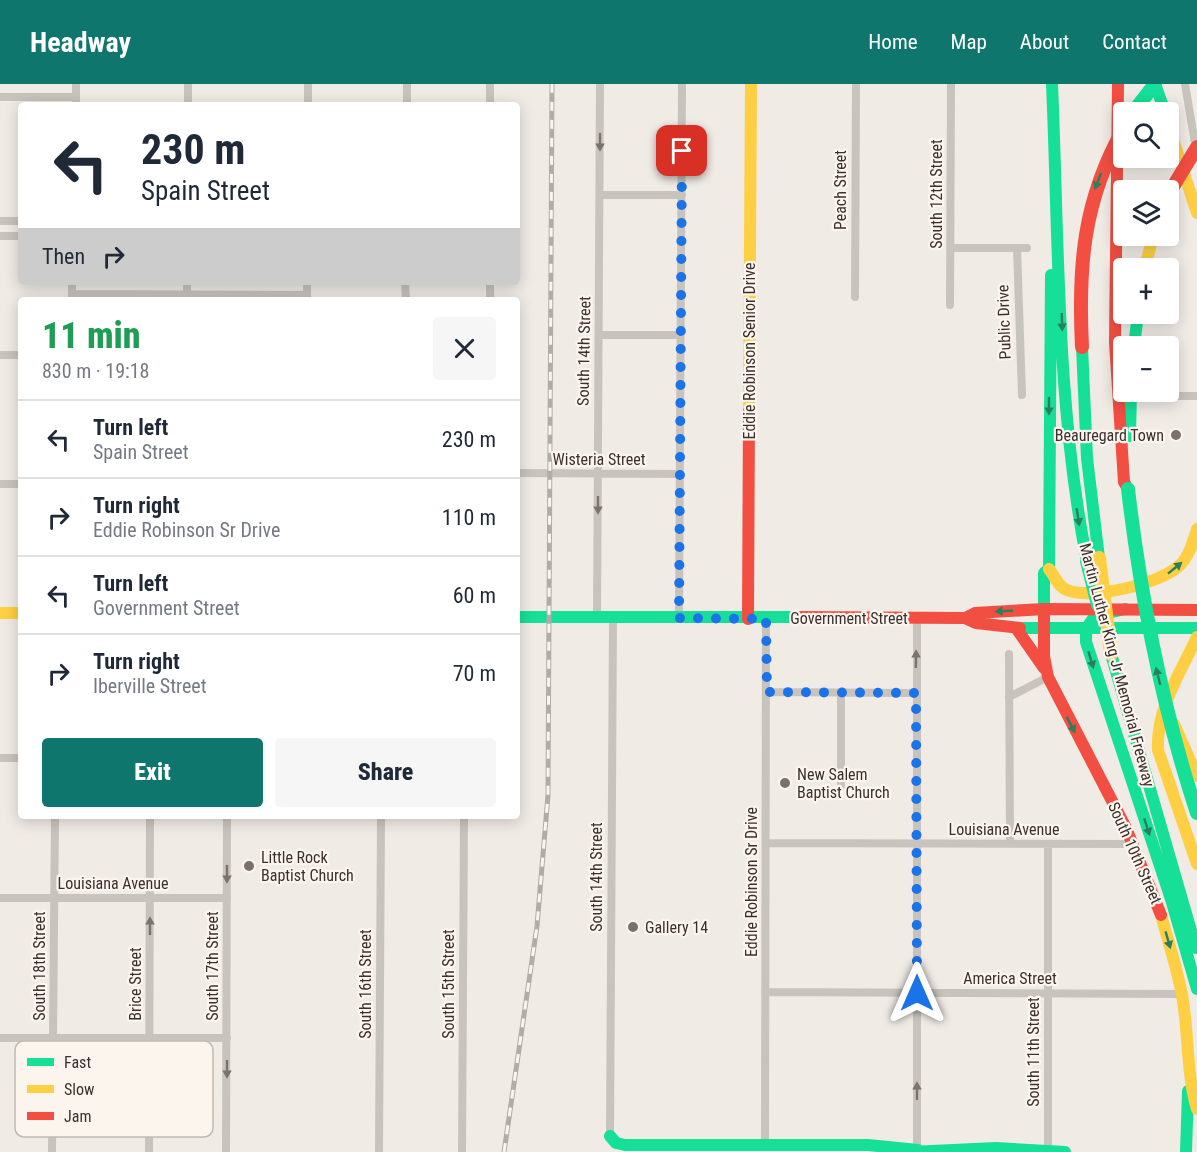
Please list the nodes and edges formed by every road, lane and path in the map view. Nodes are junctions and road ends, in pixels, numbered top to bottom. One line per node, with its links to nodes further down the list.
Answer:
1 (76, 84): 15 (street)
2 (188, 84): 16 (street)
3 (308, 84): 17 (street)
4 (407, 84): 18 (street)
5 (490, 84): 19 (street)
6 (600, 84): 27 (street, South 14th Street, one-way to 27)
7 (682, 84): 28 (street)
8 (751, 84): 70 (main road, Eddie Robinson Senior Drive)
9 (856, 84): 40 (street, Peach Street)
10 (951, 84): 34 (street, South 12th Street)
11 (1052, 84): 37 (main road)
12 (1118, 84): 55 (main road, bridge)
13 (1185, 84): 24 (street)
14 (0, 97): 15 (street)
15 (76, 101)
16 (188, 102)
17 (308, 102)
18 (407, 102)
19 (490, 102)
20 (1141, 102): 21 (main road, bridge)
21 (1161, 102)
22 (1197, 147): 26 (main road, bridge)
23 (1113, 150): 57 (main road, one-way to 57, bridge)
24 (1197, 155)
25 (1179, 158): 29 (main road)
26 (1177, 180)
27 (600, 195): 28 (street); 42 (street, South 14th Street)
28 (682, 195): 43 (street)
29 (1197, 213)
30 (0, 221): 31 (street)
31 (18, 221)
32 (0, 236): 33 (street)
33 (18, 236)
34 (951, 248): 35 (street); 41 (street, South 12th Street)
35 (1017, 248): 36 (street); 46 (street, Public Drive)
36 (1027, 248)
37 (1055, 264): 57 (main road, Martin Luther King Jr Memorial Freeway, one-way to 57); 58 (main road, South 10th Street, one-way to 58)
38 (72, 297): 39 (street)
39 (187, 297)
40 (855, 297)
41 (950, 305)
42 (599, 335): 43 (street); 51 (street, South 14th Street)
43 (680, 335): 52 (street)
44 (0, 355): 45 (street)
45 (18, 356)
46 (1022, 395)
47 (1179, 396): 48 (street)
48 (1197, 396)
49 (1131, 402): 55 (main road)
50 (520, 474): 51 (street, Wisteria Street)
51 (598, 474): 52 (street, Wisteria Street); 66 (street, South 14th Street, one-way to 66)
52 (680, 474): 68 (street)
53 (0, 484): 54 (street)
54 (18, 484)
55 (1127, 484): 83 (main road, one-way to 55, bridge)
56 (1197, 530): 58 (main road, one-way to 56)
57 (1093, 560): 100 (main road, Martin Luther King Jr Memorial Freeway, bridge)
58 (1049, 569): 59 (main road, South 10th Street)
59 (1044, 609): 60 (main road, Government Street); 69 (main road, Government Street, one-way to 69); 73 (main road, South 10th Street)
60 (1125, 609): 61 (main road, Government Street); 75 (main road)
61 (1197, 610)
62 (0, 613): 63 (main road)
63 (18, 613)
64 (520, 617): 66 (main road, Government Street)
65 (916, 617): 69 (main road, Government Street); 71 (main road, Government Street); 81 (street, one-way to 65)
66 (597, 618): 67 (main road, Government Street)
67 (613, 618): 68 (main road, Government Street); 121 (street, South 14th Street)
68 (679, 618): 70 (main road, Government Street)
69 (965, 618): 72 (main road, Government Street)
70 (748, 619): 71 (main road, Government Street)
71 (766, 619): 79 (street, Eddie Robinson Sr Drive)
72 (1016, 628): 73 (main road, Government Street); 78 (main road)
73 (1044, 628): 75 (main road, Government Street); 78 (main road, South 10th Street)
74 (1197, 628): 75 (main road, Government Street)
75 (1086, 629): 107 (main road, one-way to 107)
76 (1197, 637): 99 (main road)
77 (1009, 654): 82 (street)
78 (1047, 675): 82 (street); 98 (main road, South 10th Street, one-way to 98)
79 (767, 692): 80 (street); 94 (street, Eddie Robinson Sr Drive)
80 (841, 693): 81 (street); 87 (street)
81 (916, 693): 97 (street)
82 (1009, 697): 95 (street)
83 (1167, 711): 86 (main road, bridge); 88 (main road, bridge)
84 (0, 758): 85 (street)
85 (18, 758)
86 (1197, 776)
87 (841, 786)
88 (1197, 813)
89 (55, 819): 102 (street, South 18th Street)
90 (150, 819): 103 (street, Brice Street)
91 (227, 819): 104 (street, South 17th Street, one-way to 104)
92 (381, 819): 130 (street, South 16th Street)
93 (464, 819): 131 (street, South 15th Street)
94 (766, 843): 97 (street, Louisiana Avenue); 108 (street, Eddie Robinson Sr Drive)
95 (1010, 843): 96 (street, Louisiana Avenue); 97 (street, Louisiana Avenue)
96 (1048, 843): 98 (street, Louisiana Avenue); 110 (street, South 11th Street)
97 (916, 844): 109 (street)
98 (1134, 844): 111 (main road, South 10th Street, one-way to 111)
99 (1197, 864)
100 (1173, 868): 105 (main road); 106 (main road, Martin Luther King Jr Memorial Freeway)
101 (0, 898): 102 (street, Louisiana Avenue)
102 (54, 898): 103 (street, Louisiana Avenue); 114 (street, South 18th Street)
103 (151, 898): 104 (street, Louisiana Avenue); 115 (street, Brice Street, one-way to 103)
104 (227, 898): 116 (street, South 17th Street)
105 (1197, 923)
106 (1197, 953)
107 (1197, 989)
108 (765, 992): 109 (street, America Street); 124 (street, Eddie Robinson Sr Drive)
109 (917, 993): 110 (street, America Street); 125 (street, one-way to 109)
110 (1048, 993): 111 (street, America Street); 126 (street, South 11th Street)
111 (1182, 994): 112 (main road, South 10th Street)
112 (1192, 1027): 119 (main road, South 10th Street)
113 (0, 1038): 114 (street)
114 (54, 1038): 115 (street); 117 (street, South 18th Street)
115 (150, 1038): 116 (street); 118 (street, Brice Street)
116 (227, 1038): 129 (street, South 17th Street, one-way to 129)
117 (54, 1041)
118 (150, 1041)
119 (1189, 1081): 120 (main road, South 10th Street); 134 (main road)
120 (1197, 1109)
121 (610, 1136): 124 (main road); 132 (main road)
122 (52, 1137): 127 (street, South 18th Street)
123 (149, 1137): 128 (street, Brice Street)
124 (765, 1145): 125 (main road)
125 (915, 1151): 126 (main road)
126 (1048, 1151): 133 (main road)
127 (52, 1152)
128 (149, 1152)
129 (226, 1152)
130 (379, 1152)
131 (462, 1152)
132 (610, 1152)
133 (1065, 1152)
134 (1186, 1152)

